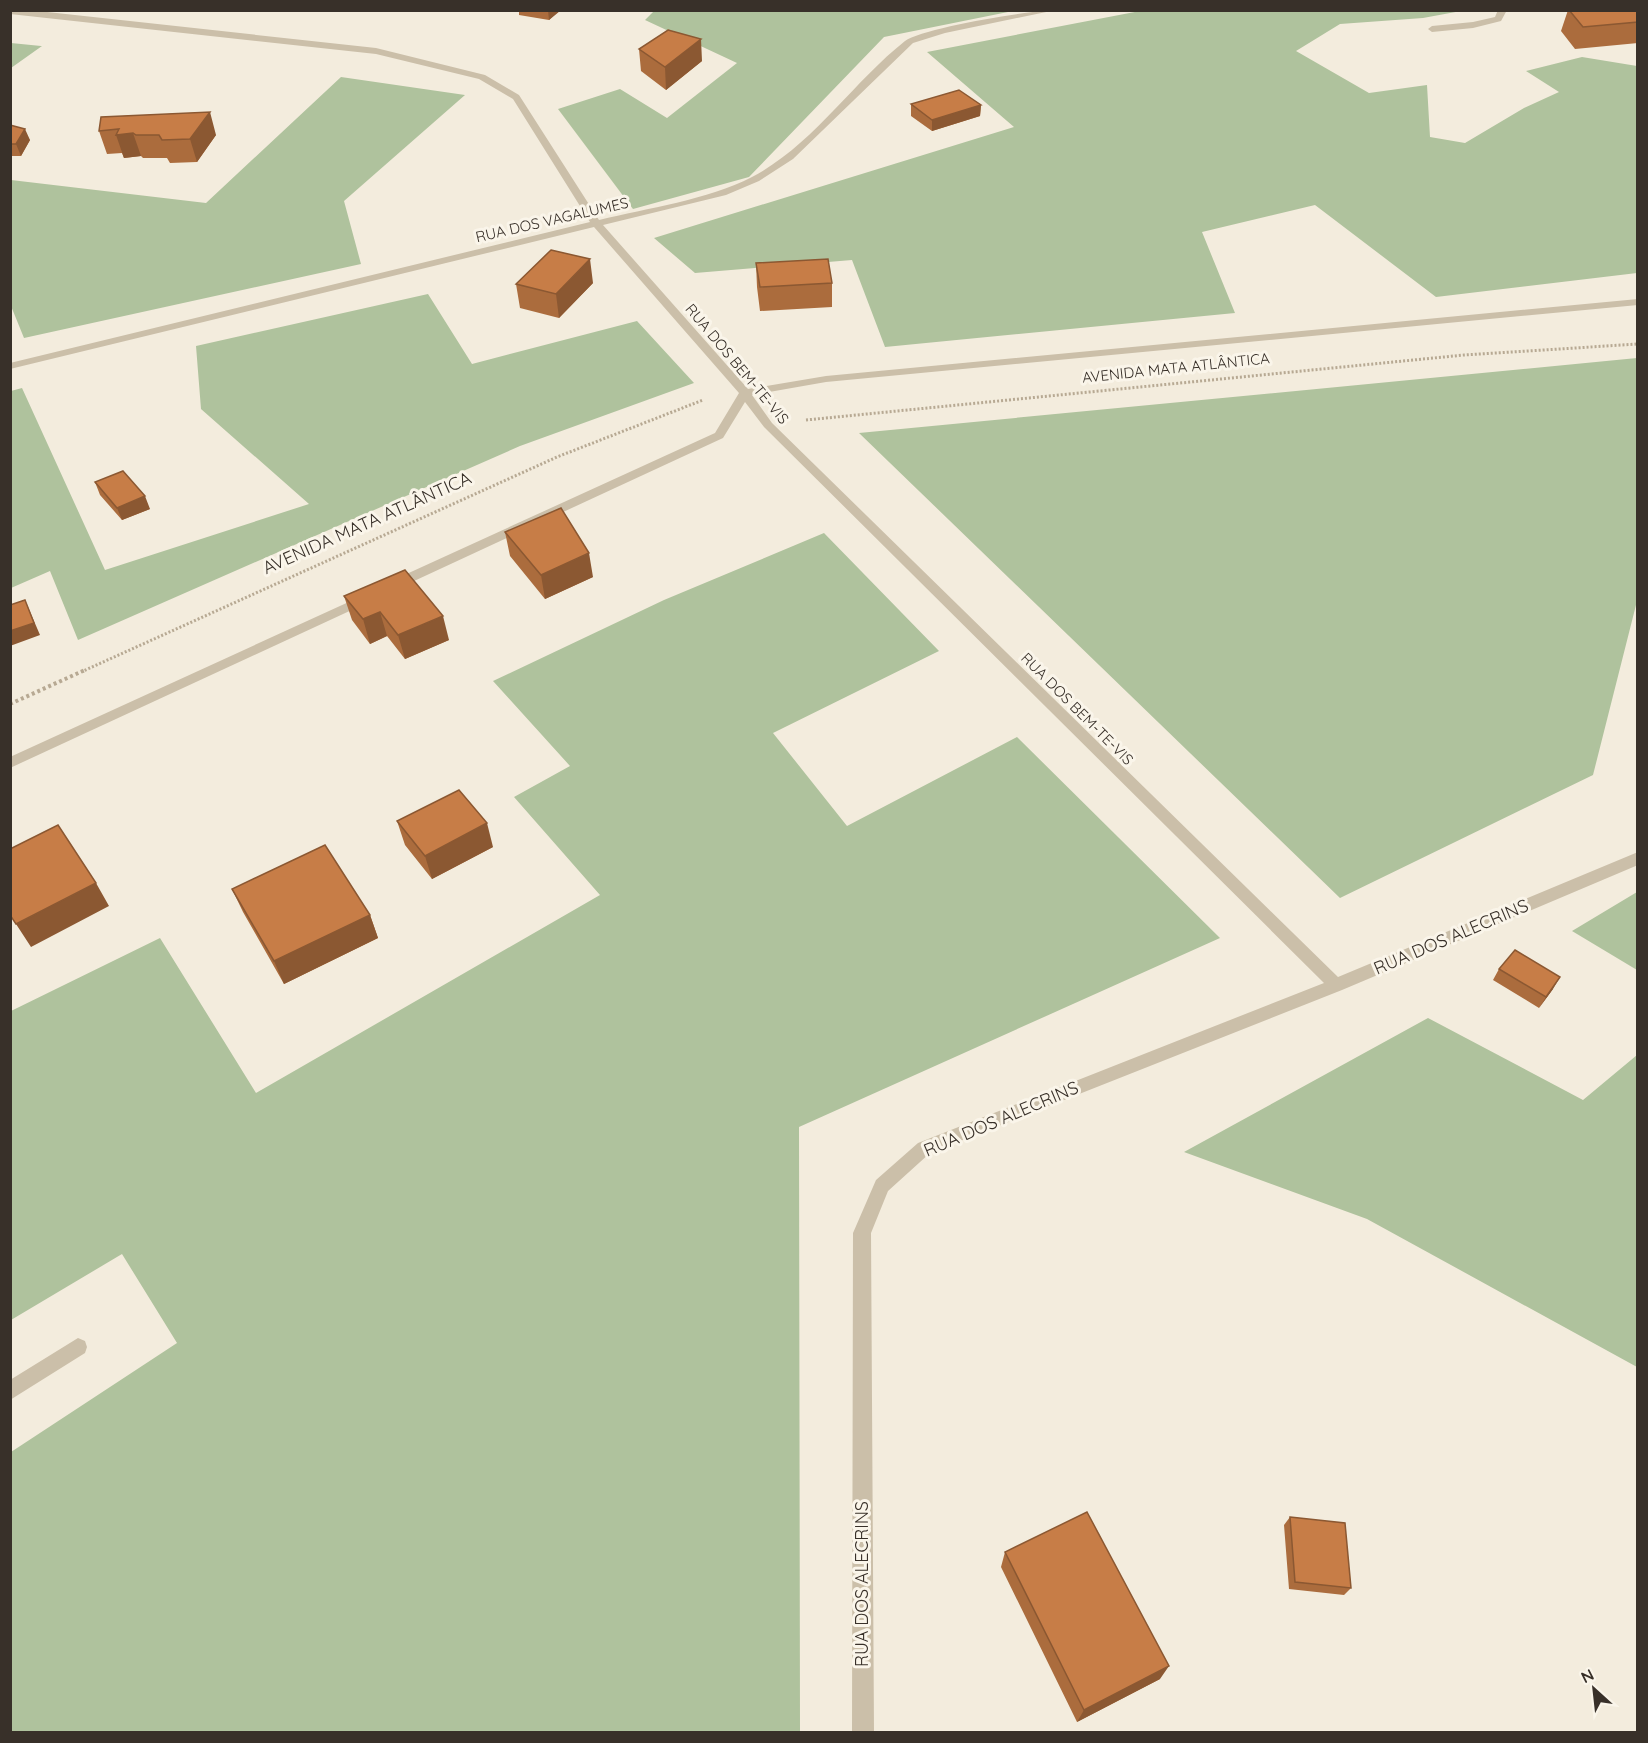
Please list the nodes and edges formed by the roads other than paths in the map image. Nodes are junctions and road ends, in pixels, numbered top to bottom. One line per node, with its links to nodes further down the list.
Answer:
1 (1052, 10): 5 (street, RUA DOS VAGALUMES)
2 (1503, 10): 4 (street)
3 (10, 11): 5 (street, RUA DOS BEM-TE-VIS)
4 (1432, 30)
5 (597, 225): 7 (street, RUA DOS VAGALUMES); 8 (street, RUA DOS BEM-TE-VIS)
6 (1638, 302): 8 (street, AVENIDA MATA ATLÂNTICA)
7 (10, 366)
8 (745, 393): 9 (street); 11 (street, RUA DOS BEM-TE-VIS)
9 (10, 763)
10 (1638, 858): 11 (street, RUA DOS ALECRINS)
11 (1336, 985): 14 (street, RUA DOS ALECRINS)
12 (78, 1347): 13 (street)
13 (10, 1391)
14 (863, 1732)

